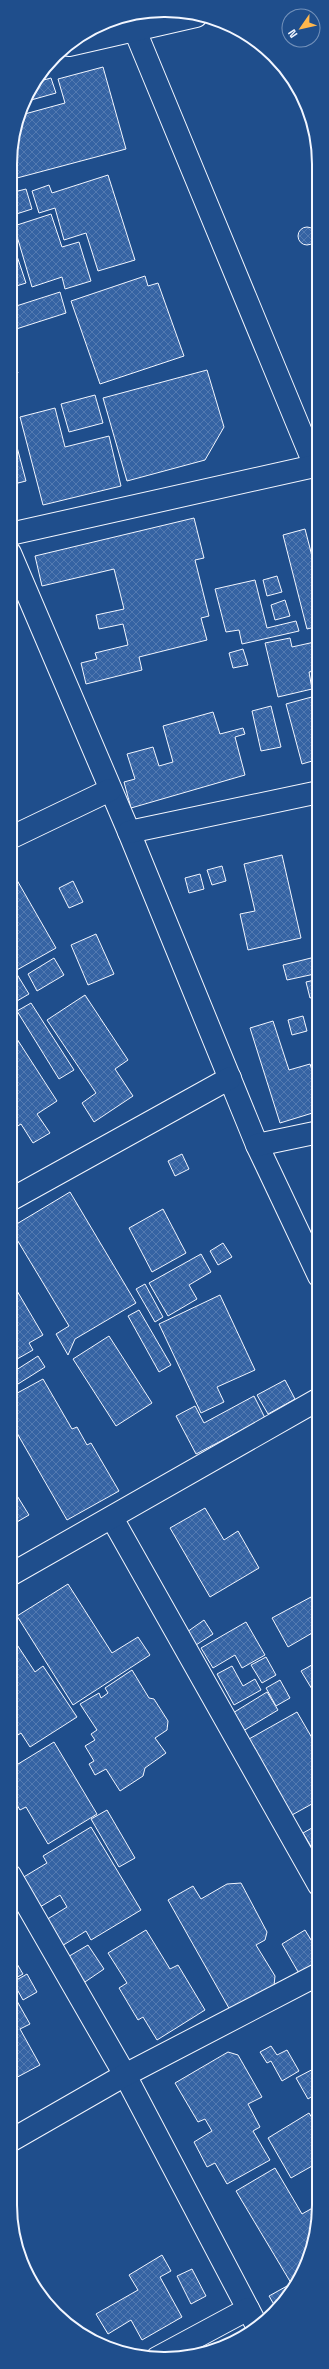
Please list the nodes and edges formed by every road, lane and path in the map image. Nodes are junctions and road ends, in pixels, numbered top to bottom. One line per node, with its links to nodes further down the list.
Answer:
1 (181, 18): 2 (street)
2 (131, 23): 3 (street); 4 (street)
3 (93, 36)
4 (312, 454)
5 (312, 467): 6 (street)
6 (17, 532)
7 (17, 570): 8 (street)
8 (110, 790): 10 (street); 11 (street)
9 (312, 793): 10 (street)
10 (129, 832): 12 (street)
11 (17, 835)
12 (230, 1078): 14 (street); 15 (street)
13 (312, 1133): 14 (street)
14 (257, 1145): 16 (street)
15 (17, 1196)
16 (312, 1261)
17 (312, 1403): 18 (street)
18 (112, 1518): 19 (street); 20 (street)
19 (17, 1571)
20 (312, 1872)
21 (17, 1888): 23 (street)
22 (312, 1978): 23 (street)
23 (125, 2075): 24 (street); 25 (street)
24 (17, 2137)
25 (252, 2317): 26 (street)
26 (171, 2352)

